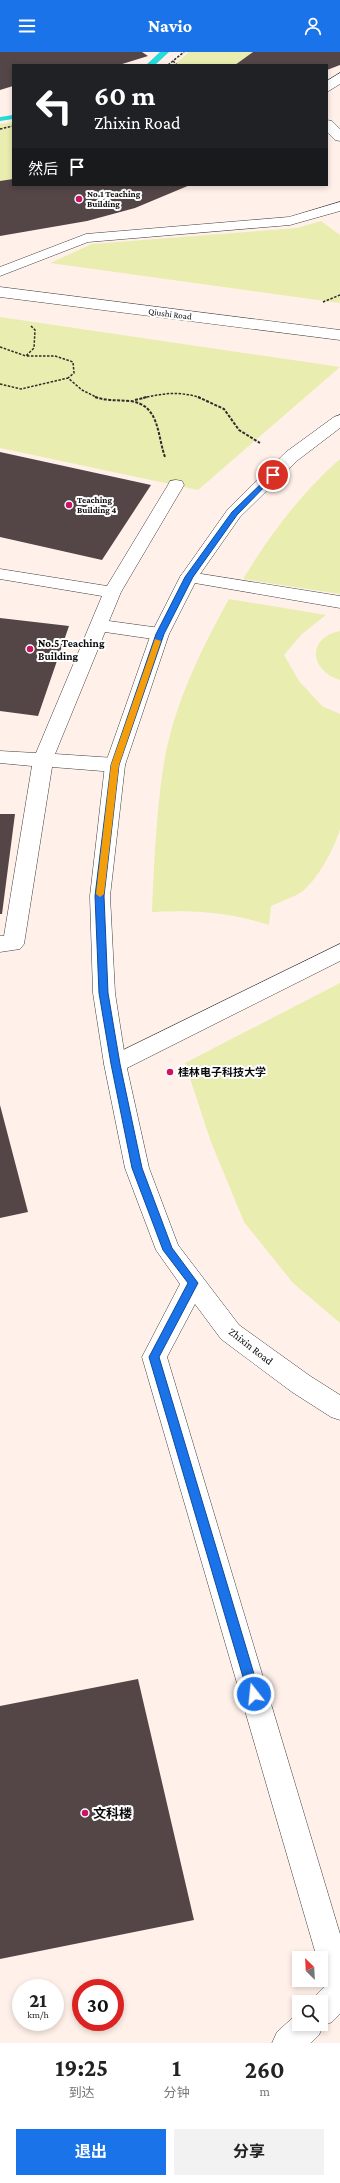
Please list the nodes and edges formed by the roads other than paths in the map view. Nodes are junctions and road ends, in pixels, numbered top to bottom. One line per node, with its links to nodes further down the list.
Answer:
1 (340, 77): 2 (street)
2 (328, 87)
3 (328, 125): 4 (street)
4 (340, 137)
5 (340, 206): 6 (street)
6 (0, 272)
7 (3, 293): 8 (street, Qiushi Road)
8 (340, 335)
9 (340, 420): 12 (street, Zhixin Road)
10 (176, 485): 13 (street)
11 (0, 574): 13 (street)
12 (189, 577): 14 (street); 16 (street, Zhixin Road)
13 (112, 592): 15 (street)
14 (340, 602)
15 (98, 625): 16 (street); 18 (street)
16 (160, 634): 19 (street, Zhixin Road)
17 (0, 757): 18 (street)
18 (43, 760): 19 (street); 20 (street)
19 (115, 765): 22 (street, Zhixin Road)
20 (0, 944)
21 (340, 952): 22 (street)
22 (115, 1064): 23 (street, Zhixin Road)
23 (193, 1283): 24 (street, Zhixin Road); 25 (street)
24 (340, 1409)
25 (340, 1985)
26 (340, 1993): 27 (street)
27 (328, 2004)
28 (301, 2031): 29 (street)
29 (288, 2043)

